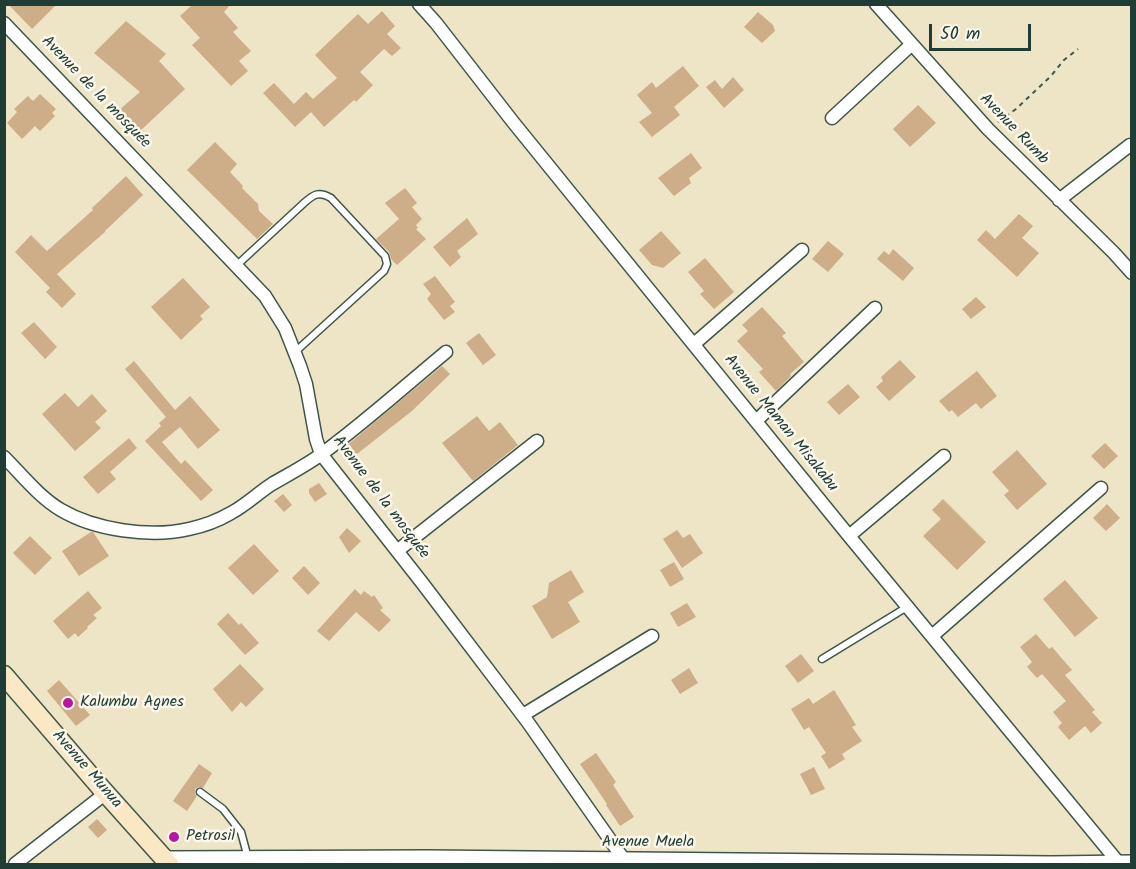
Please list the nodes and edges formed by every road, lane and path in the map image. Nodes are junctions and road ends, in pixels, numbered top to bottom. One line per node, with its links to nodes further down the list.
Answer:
1 (419, 4): 14 (street, Avenue Maman Misakabu)
2 (876, 4): 4 (street, Avenue Rumb)
3 (4, 23): 11 (street, Avenue de la mosquée)
4 (912, 44): 6 (street); 7 (street, Avenue Rumb)
5 (1078, 49): 7 (path)
6 (832, 118)
7 (988, 129): 9 (street, Avenue Rumb)
8 (1130, 145): 9 (street)
9 (1059, 200): 12 (street, Avenue Rumb)
10 (802, 250): 14 (street)
11 (236, 266): 16 (street, Avenue de la mosquée); 16 (lane)
12 (1131, 273)
13 (875, 308): 17 (street)
14 (694, 344): 17 (street, Avenue Maman Misakabu)
15 (446, 352): 19 (street)
16 (294, 353): 19 (street, Avenue de la mosquée)
17 (756, 421): 23 (street, Avenue Maman Misakabu)
18 (537, 441): 24 (street)
19 (321, 454): 21 (street); 24 (street, Avenue de la mosquée)
20 (944, 456): 23 (street)
21 (4, 457)
22 (1101, 488): 27 (street)
23 (849, 536): 25 (street, Avenue Maman Misakabu)
24 (397, 550): 30 (street, Avenue de la mosquée)
25 (907, 607): 27 (street, Avenue Maman Misakabu); 28 (lane)
26 (652, 636): 30 (street)
27 (932, 636): 37 (street, Avenue Maman Misakabu)
28 (822, 659)
29 (4, 675): 32 (main road, Avenue Munua)
30 (523, 715): 36 (street, Avenue de la mosquée)
31 (200, 792): 33 (lane)
32 (106, 793): 35 (main road, Avenue Munua); 38 (street)
33 (241, 861): 34 (street, Avenue Muela); 35 (street, Avenue Muela)
34 (285, 861): 36 (street, Avenue Muela)
35 (167, 862)
36 (626, 863): 39 (street, Avenue Muela)
37 (1124, 863): 39 (street, Avenue Muela)
38 (15, 864)
39 (1051, 864)

